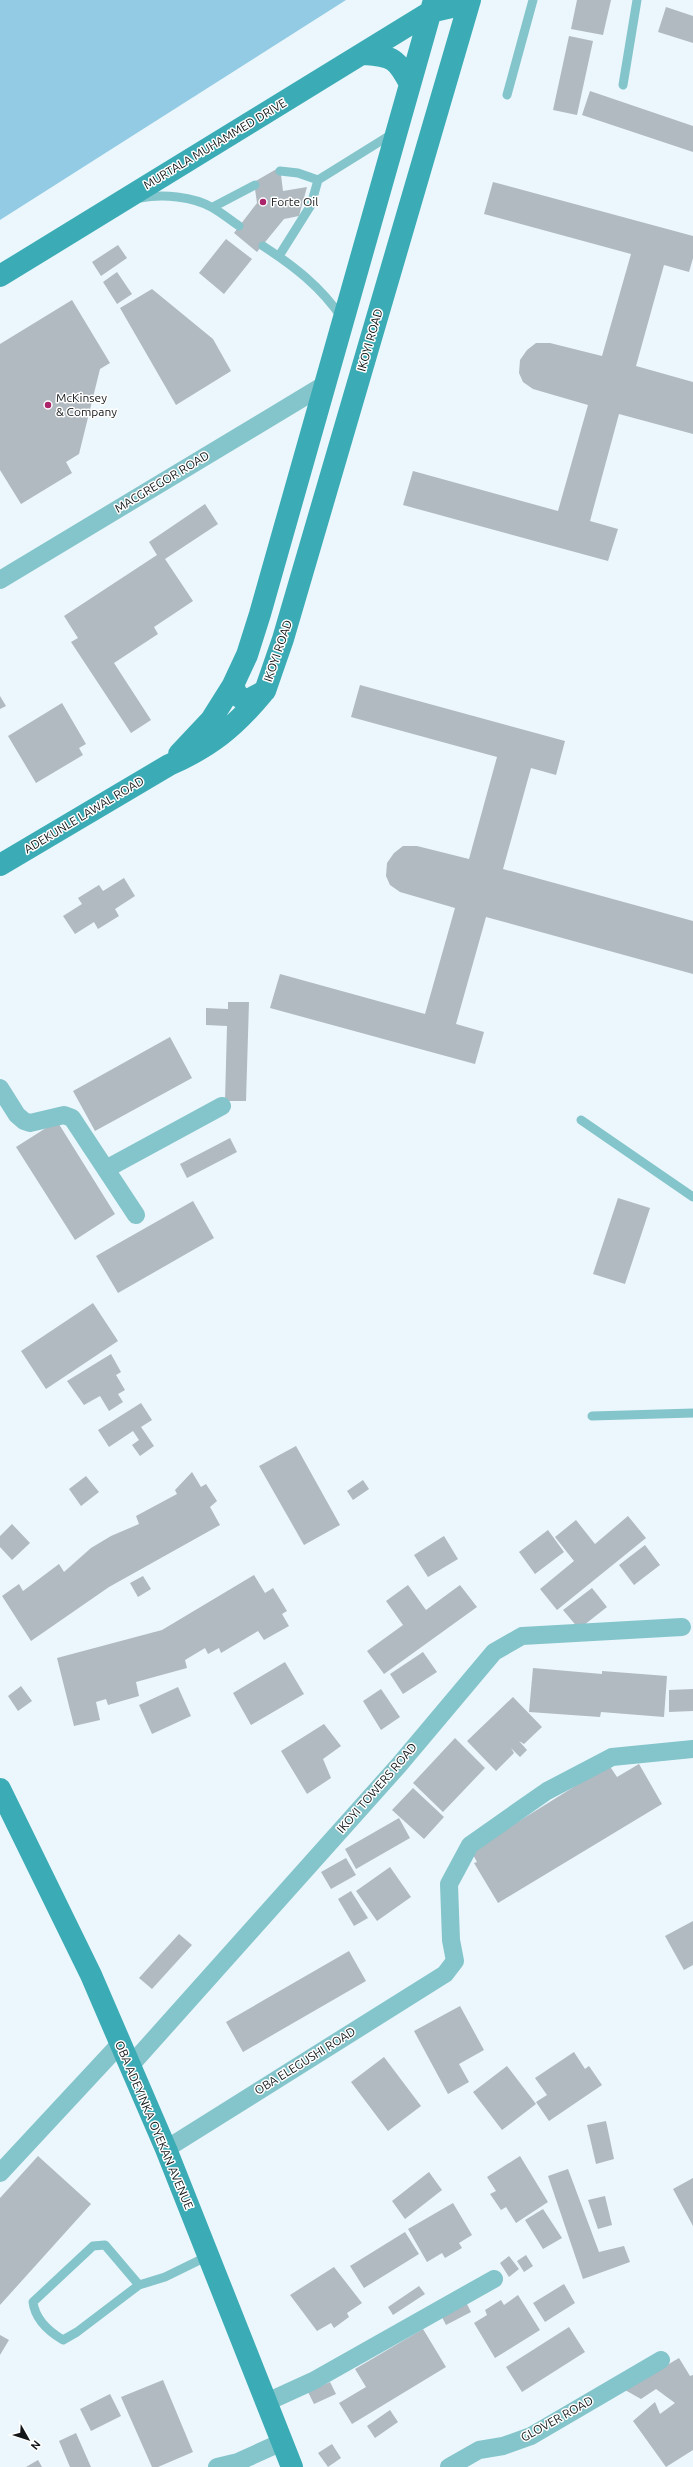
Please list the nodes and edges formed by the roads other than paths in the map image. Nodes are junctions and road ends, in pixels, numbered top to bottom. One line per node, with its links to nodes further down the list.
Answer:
1 (533, 0): 8 (lane)
2 (637, 0): 7 (lane)
3 (469, 1): 4 (main road, MURTALA MUHAMMED DRIVE); 23 (main road, IKOYI ROAD)
4 (432, 6): 5 (main road, MURTALA MUHAMMED DRIVE); 6 (main road)
5 (365, 54): 6 (main road); 13 (main road, MURTALA MUHAMMED DRIVE)
6 (410, 84): 9 (main road)
7 (622, 85)
8 (507, 95)
9 (397, 131): 11 (lane); 19 (main road)
10 (280, 171): 11 (lane)
11 (318, 180): 17 (lane)
12 (255, 185): 14 (lane)
13 (121, 202): 14 (lane); 18 (main road, MURTALA MUHAMMED DRIVE)
14 (212, 207): 15 (lane)
15 (239, 226)
16 (263, 246): 17 (lane)
17 (279, 256): 19 (lane)
18 (0, 276)
19 (343, 319): 20 (main road)
20 (324, 385): 21 (street, MACGREGOR ROAD); 22 (main road)
21 (0, 580)
22 (233, 685): 23 (main road, IKOYI ROAD); 24 (main road)
23 (264, 691): 24 (main road)
24 (169, 766): 25 (main road, ADEKUNLE LAWAL ROAD)
25 (0, 865)
26 (0, 1088): 29 (street)
27 (222, 1106): 29 (street)
28 (581, 1120): 30 (lane)
29 (106, 1169): 31 (street)
30 (693, 1197)
31 (136, 1215)
32 (693, 1413): 33 (lane)
33 (592, 1416)
34 (682, 1627): 38 (street, IKOYI TOWERS ROAD)
35 (693, 1748): 39 (street, OBA ELEGUSHI ROAD)
36 (0, 1789): 37 (main road, OBA ADEYINKA OYEKAN AVENUE)
37 (120, 2044): 38 (main road, OBA ADEYINKA OYEKAN AVENUE); 40 (street)
38 (130, 2066): 39 (main road, OBA ADEYINKA OYEKAN AVENUE)
39 (166, 2149): 41 (main road, OBA ADEYINKA OYEKAN AVENUE)
40 (0, 2173)
41 (208, 2256): 43 (lane); 45 (main road, OBA ADEYINKA OYEKAN AVENUE)
42 (494, 2279): 45 (street)
43 (139, 2285): 43 (lane)
44 (661, 2360): 49 (street, GLOVER ROAD)
45 (267, 2402): 46 (main road, OBA ADEYINKA OYEKAN AVENUE)
46 (282, 2442): 47 (street); 48 (main road, OBA ADEYINKA OYEKAN AVENUE)
47 (217, 2467)
48 (292, 2467)
49 (449, 2467)

